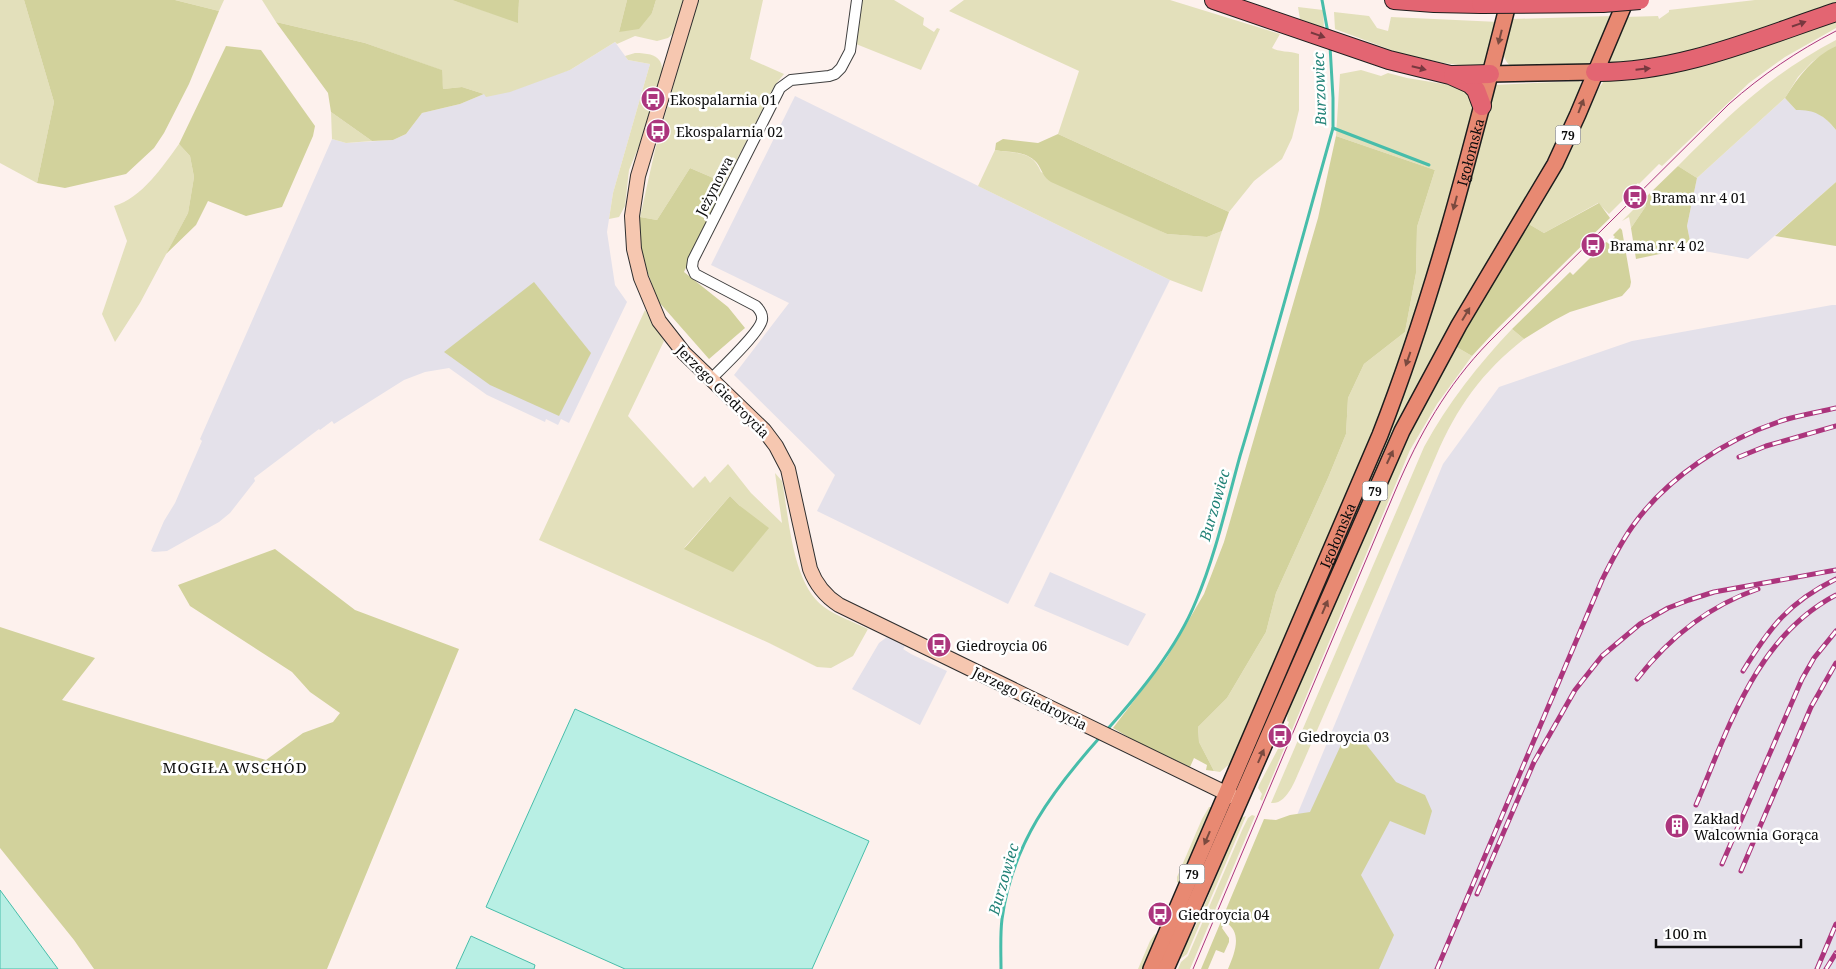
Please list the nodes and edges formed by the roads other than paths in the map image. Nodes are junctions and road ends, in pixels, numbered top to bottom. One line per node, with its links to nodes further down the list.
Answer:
1 (692, 0): 13 (street, Jerzego Giedroycia)
2 (858, 0): 13 (street, Jeżynowa)
3 (1214, 0): 11 (highway, one-way to 11)
4 (1394, 0): 7 (highway, bridge)
5 (1509, 0): 10 (main road, Igołomska / 79, one-way to 10)
6 (1626, 0): 9 (main road, 79)
7 (1640, 0)
8 (1836, 12): 9 (highway, one-way to 8)
9 (1595, 72): 10 (main road); 15 (main road, Igołomska / 79, one-way to 9)
10 (1490, 74): 11 (highway); 12 (main road, Igołomska / 79)
11 (1450, 75): 12 (highway)
12 (1482, 106): 14 (main road, Igołomska / 79, one-way to 14)
13 (711, 380): 14 (street, Jerzego Giedroycia)
14 (1226, 793): 15 (street, Jerzego Giedroycia); 16 (main road, Igołomska / 79, one-way to 16)
15 (1241, 800): 17 (main road, Igołomska / 79)
16 (1151, 969)
17 (1166, 969)

